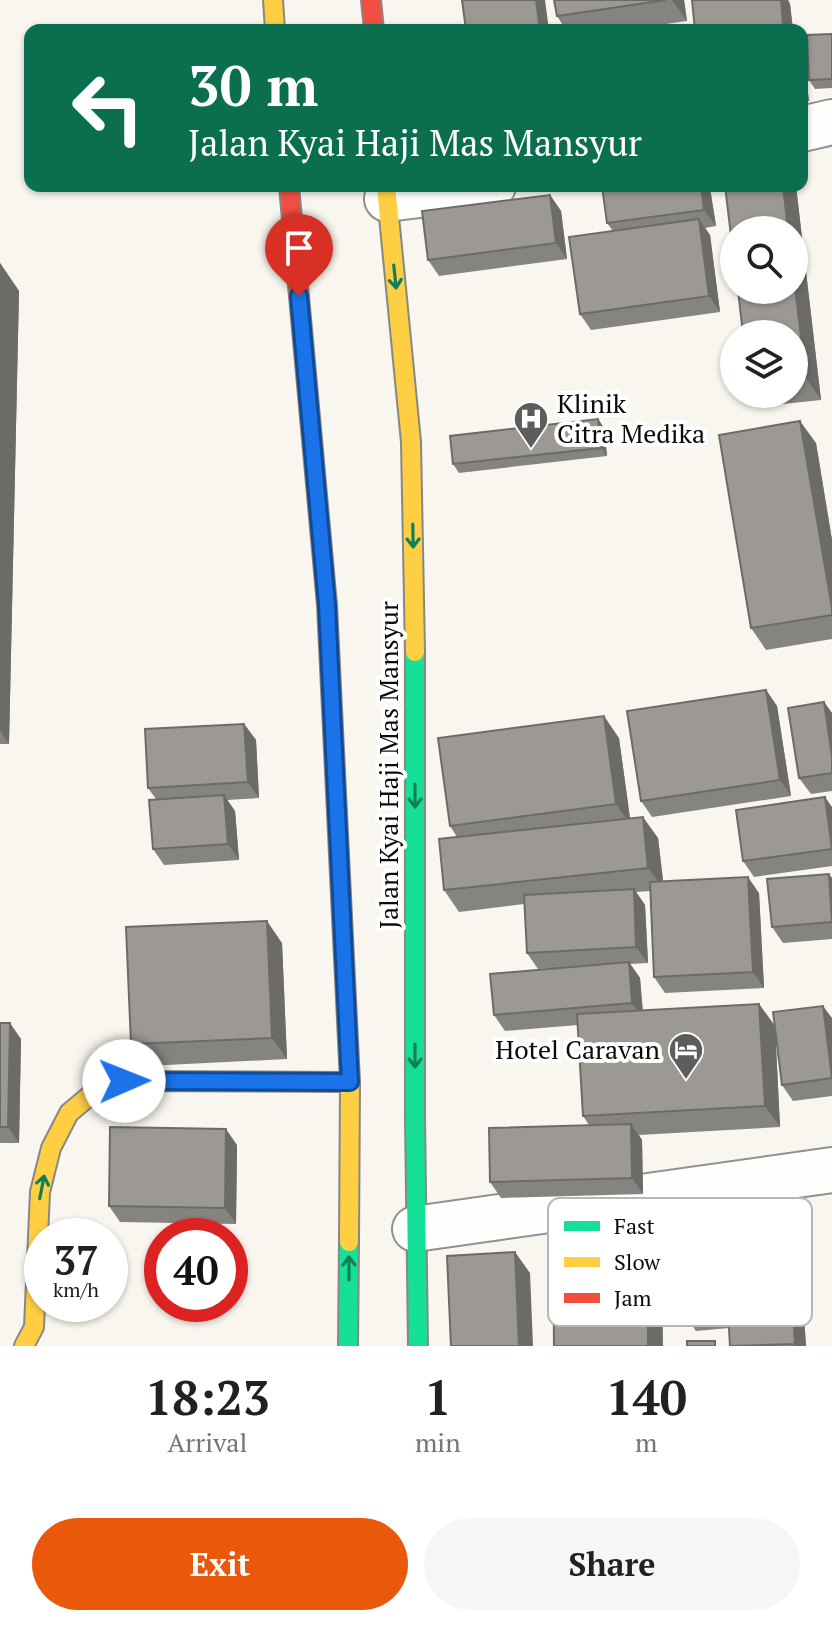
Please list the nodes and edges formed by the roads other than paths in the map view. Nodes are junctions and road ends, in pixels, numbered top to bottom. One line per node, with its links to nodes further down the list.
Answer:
1 (273, 0): 3 (main road)
2 (371, 0): 4 (main road)
3 (275, 24)
4 (373, 24)
5 (832, 122): 6 (street)
6 (808, 128)
7 (290, 192): 9 (main road, Jalan Kyai Haji Mas Mansyur)
8 (386, 193): 13 (main road, Jalan Kyai Haji Mas Mansyur, one-way to 13)
9 (350, 1082): 14 (main road, one-way to 9); 15 (main road, Jalan Kyai Haji Mas Mansyur, one-way to 9)
10 (832, 1170): 11 (street)
11 (634, 1198)
12 (548, 1210): 13 (street)
13 (415, 1229): 16 (main road, Jalan Kyai Haji Mas Mansyur)
14 (24, 1346)
15 (348, 1346)
16 (418, 1346)

